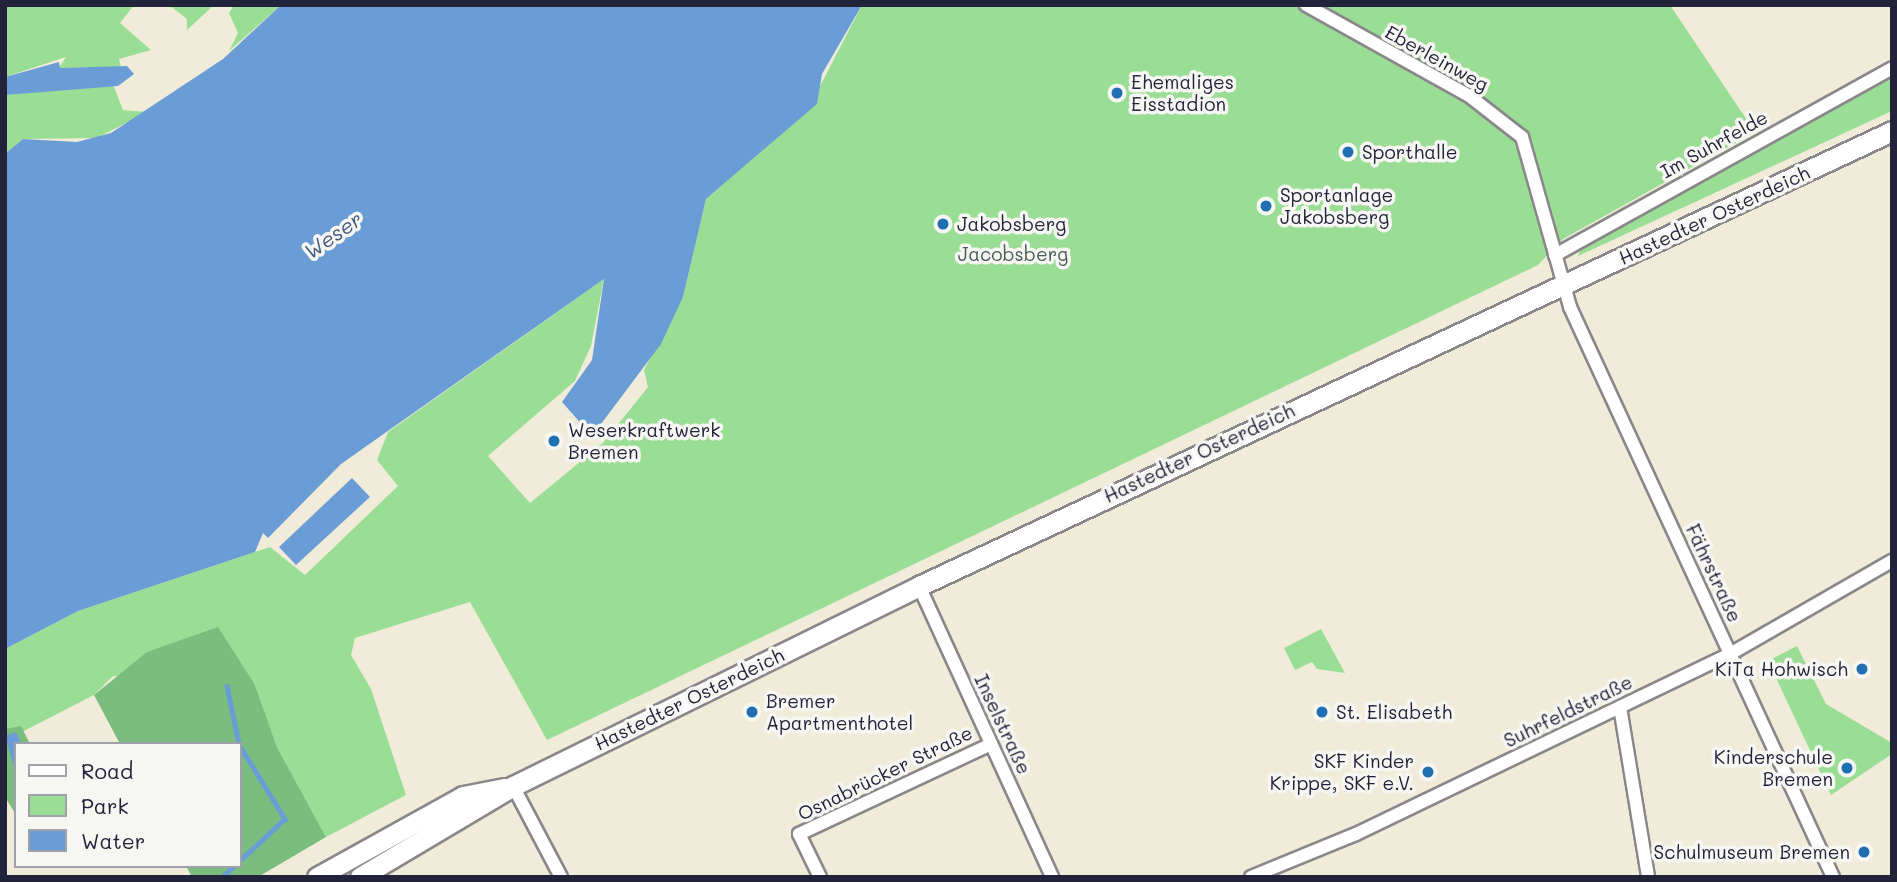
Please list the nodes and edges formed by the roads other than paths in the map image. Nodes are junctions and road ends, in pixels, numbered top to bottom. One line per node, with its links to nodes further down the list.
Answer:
1 (1306, 5): 4 (street, Eberleinweg)
2 (1892, 68): 4 (street, Im Suhrfelde)
3 (1892, 131): 5 (main road, Hastedter Osterdeich)
4 (1555, 255): 5 (street, Eberleinweg)
5 (1563, 284): 7 (main road, Hastedter Osterdeich); 8 (street, Fährstraße)
6 (1892, 561): 8 (street, Suhrfeldstraße)
7 (919, 586): 10 (street, Inselstraße); 11 (main road, Hastedter Osterdeich)
8 (1730, 654): 9 (street, Suhrfeldstraße); 20 (street, Fährstraße)
9 (1620, 707): 18 (street, Suhrfeldstraße); 19 (street)
10 (991, 744): 16 (street, Osnabrücker Straße); 17 (street, Inselstraße)
11 (513, 786): 12 (main road, Hastedter Osterdeich); 14 (main road, Hastedter Osterdeich); 15 (street)
12 (324, 871): 13 (street, Hastedter Osterdeich)
13 (303, 877)
14 (360, 877)
15 (561, 877)
16 (820, 877)
17 (1052, 877)
18 (1251, 877)
19 (1648, 877)
20 (1833, 877)

